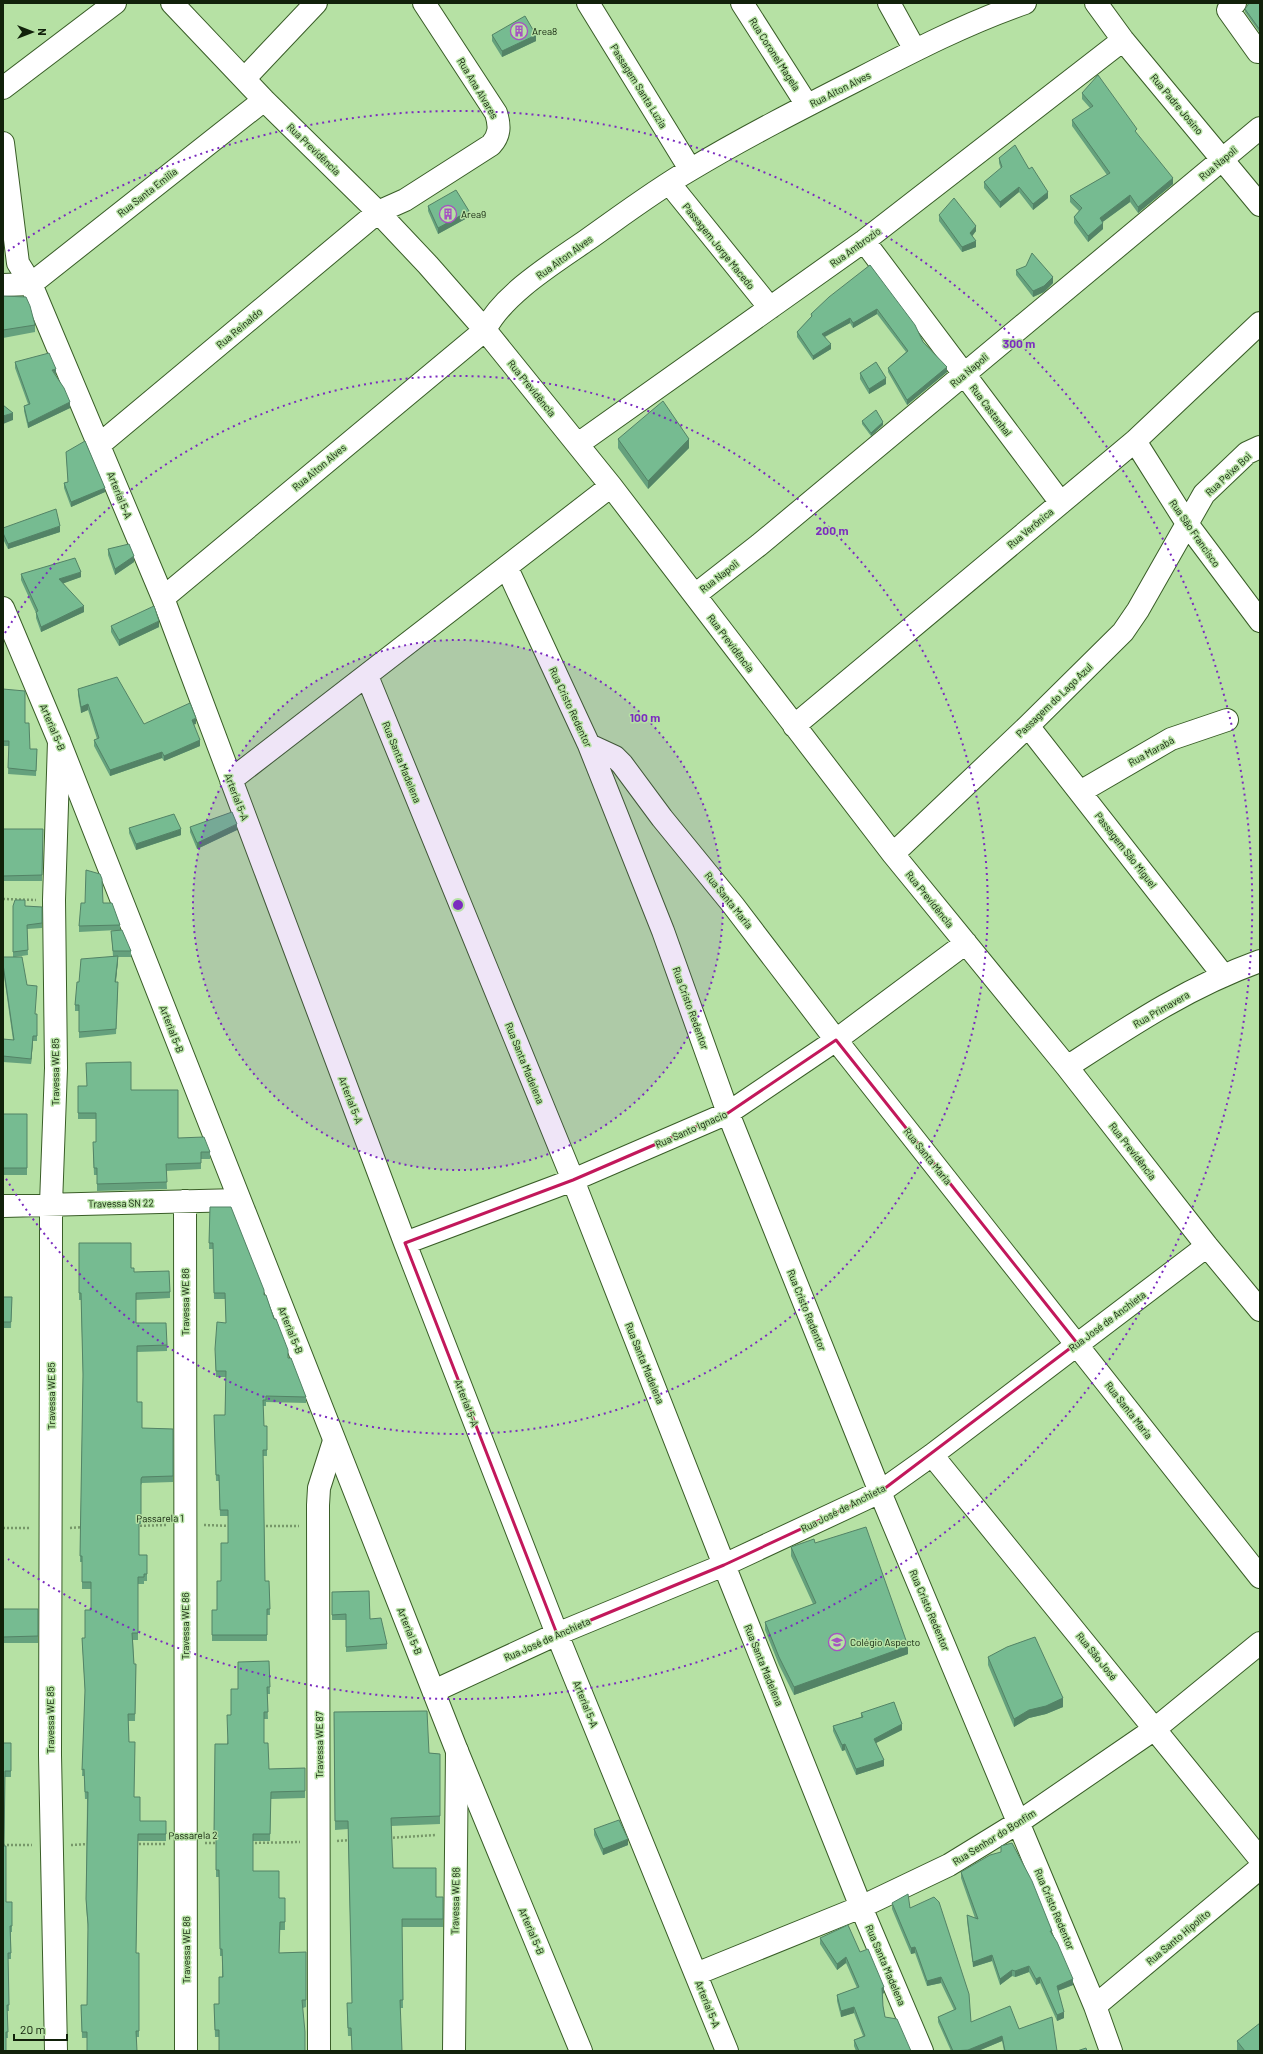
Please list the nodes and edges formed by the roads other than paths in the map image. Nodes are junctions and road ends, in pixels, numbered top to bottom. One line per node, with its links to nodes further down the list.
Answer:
1 (115, 3): 16 (street)
2 (172, 3): 15 (street, Rua Previdência)
3 (316, 3): 15 (street)
4 (588, 3): 22 (street, Passagem Santa Luzia)
5 (742, 3): 18 (street, Rua Coronel Magela)
6 (889, 3): 13 (street)
7 (1025, 3): 11 (street, Rua Aiton Alves)
8 (1096, 3): 12 (street, Rua Padre Josino)
9 (1235, 3): 14 (street)
10 (424, 5): 25 (street, Rua Ana Alvares)
11 (1002, 7): 13 (street, Rua Aiton Alves)
12 (1123, 40): 21 (street, Rua Padre Josino); 26 (street, Rua Ambrozio)
13 (915, 50): 18 (street, Rua Aiton Alves)
14 (1260, 50)
15 (245, 78): 17 (street, Rua Previdência)
16 (3, 88)
17 (264, 100): 25 (street, Rua Previdência); 28 (street, Rua Santa Emilia)
18 (807, 105): 22 (street, Rua Aiton Alves)
19 (1260, 128): 21 (street, Rua Napoli)
20 (3, 143): 27 (street, Arterial 5-A)
21 (1223, 159): 24 (street, Rua Padre Josino); 33 (street, Rua Napoli)
22 (690, 169): 23 (street, Rua Aiton Alves)
23 (669, 183): 30 (street, Passagem Jorge Macedo); 32 (street, Rua Aiton Alves)
24 (1260, 205)
25 (378, 212): 32 (street, Rua Previdência); 36 (street, Rua Reinaldo)
26 (864, 241): 30 (street, Rua Ambrozio); 33 (street, Rua Castanhal)
27 (11, 263): 28 (street, Arterial 5-A)
28 (31, 284): 29 (street); 36 (street, Arterial 5-A)
29 (3, 285)
30 (770, 308): 35 (street, Rua Ambrozio)
31 (1260, 323): 34 (street, Rua Verônica)
32 (485, 330): 35 (street, Rua Previdência); 43 (street, Rua Aiton Alves)
33 (964, 374): 39 (street, Rua Castanhal); 42 (street, Rua Napoli)
34 (1134, 441): 39 (street, Rua Verônica); 40 (street, Rua São Francisco)
35 (578, 444): 38 (street, Rua Previdência)
36 (99, 445): 43 (street, Arterial 5-A)
37 (1260, 447): 40 (street, Rua Peixe Boi)
38 (611, 486): 41 (street); 42 (street, Rua Previdência)
39 (1061, 503): 48 (street, Rua Verônica)
40 (1188, 525): 45 (street, Rua São Francisco); 49 (street, Passagem do Lago Azul)
41 (507, 568): 46 (street); 51 (street, Rua Cristo Redentor)
42 (695, 595): 48 (street, Rua Previdência)
43 (163, 598): 52 (street, Arterial 5-A)
44 (3, 608): 50 (street, Arterial 5-B)
45 (1260, 621)
46 (367, 676): 52 (street); 61 (street, Rua Santa Madelena)
47 (1227, 720): 53 (street, Rua Marabá)
48 (794, 726): 54 (street, Rua Previdência)
49 (1028, 726): 53 (street, Passagem São Miguel); 54 (street, Passagem do Lago Azul)
50 (59, 741): 62 (street, Arterial 5-B); 64 (street, Travessa WE 85)
51 (589, 745): 58 (street, Rua Santa Maria); 60 (street, Rua Cristo Redentor)
52 (231, 780): 66 (street, Arterial 5-A)
53 (1080, 792): 57 (street, Passagem São Miguel)
54 (893, 854): 55 (street, Rua Previdência)
55 (966, 943): 58 (street, Rua Santo Ignacio); 59 (street, Rua Previdência)
56 (1260, 961): 57 (street, Rua Primavera)
57 (1223, 975): 59 (street, Rua Primavera)
58 (836, 1040): 60 (street, Rua Santo Ignacio); 69 (street, Rua Santa Maria)
59 (1067, 1067): 67 (street, Rua Previdência)
60 (728, 1113): 61 (street, Rua Santo Ignacio); 72 (street, Rua Cristo Redentor)
61 (573, 1180): 66 (street, Rua Santo Ignacio); 73 (street, Rua Santa Madelena)
62 (239, 1200): 63 (street, Travessa SN 22); 70 (street, Arterial 5-B)
63 (185, 1201): 64 (street, Travessa SN 22); 87 (street, Travessa WE 86)
64 (51, 1204): 65 (street, Travessa SN 22); 86 (street, Travessa WE 85)
65 (3, 1206)
66 (405, 1243): 75 (street, Arterial 5-A)
67 (1206, 1246): 68 (street, Rua Previdência); 69 (street, Rua José de Anchieta)
68 (1260, 1310)
69 (1078, 1343): 71 (street, Rua José de Anchieta); 74 (street, Rua Santa Maria)
70 (334, 1441): 77 (street, Arterial 5-B); 88 (street, Travessa WE 87)
71 (932, 1455): 72 (street, Rua José de Anchieta); 78 (street, Rua São José)
72 (880, 1492): 73 (street, Rua José de Anchieta); 80 (street, Rua Cristo Redentor)
73 (724, 1565): 75 (street, Rua José de Anchieta); 83 (street, Rua Santa Madelena)
74 (1260, 1577)
75 (557, 1634): 77 (street, Rua José de Anchieta); 84 (street, Arterial 5-A)
76 (1260, 1644): 78 (street, Rua Senhor do Bonfim)
77 (434, 1691): 79 (street, Arterial 5-B)
78 (1156, 1728): 80 (street, Rua Senhor do Bonfim); 81 (street, Rua São José)
79 (457, 1752): 89 (street, Travessa WE 88); 90 (street, Arterial 5-B)
80 (1019, 1822): 83 (street, Rua Senhor do Bonfim); 85 (street, Rua Cristo Redentor)
81 (1260, 1859)
82 (1260, 1868): 85 (street, Rua Santo Hipolito)
83 (861, 1907): 84 (street, Rua Senhor do Bonfim); 92 (street, Rua Santa Madelena)
84 (696, 1974): 91 (street, Arterial 5-A)
85 (1095, 2006): 93 (street, Rua Cristo Redentor)
86 (56, 2051)
87 (186, 2051)
88 (319, 2051)
89 (454, 2051)
90 (581, 2051)
91 (727, 2051)
92 (922, 2051)
93 (1111, 2051)

